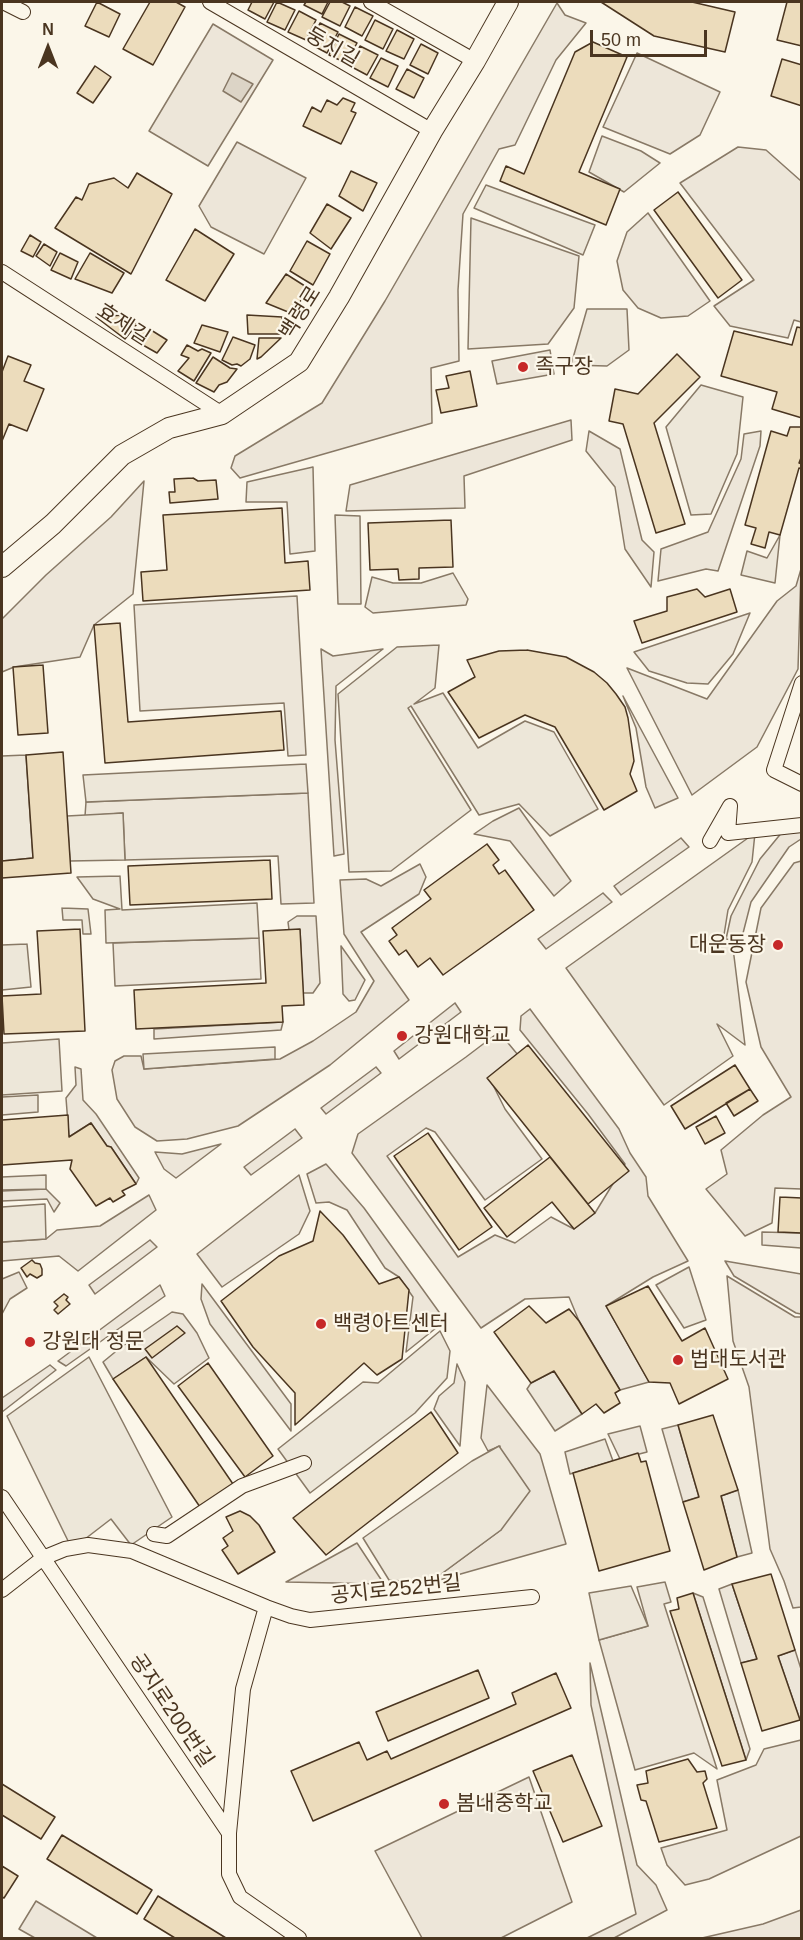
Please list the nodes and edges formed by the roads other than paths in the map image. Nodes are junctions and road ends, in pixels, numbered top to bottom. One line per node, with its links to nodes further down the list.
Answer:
1 (3, 2): 5 (street)
2 (213, 2): 7 (street, 둥지길)
3 (371, 2): 6 (street)
4 (508, 2): 6 (street, 백령로)
5 (23, 12)
6 (475, 61): 7 (street, 백령로)
7 (432, 131): 9 (street, 백령로)
8 (2, 272): 9 (street, 효제길)
9 (222, 414): 10 (street, 백령로)
10 (2, 567)
11 (801, 683): 12 (street)
12 (801, 784)
13 (801, 825): 14 (street)
14 (710, 840)
15 (304, 1463): 17 (street)
16 (2, 1497): 18 (street, 공지로200번길)
17 (154, 1534)
18 (43, 1558): 19 (street, 공지로252번길); 21 (street, 공지로252번길); 22 (street, 공지로200번길)
19 (2, 1590)
20 (532, 1597): 21 (street, 공지로252번길)
21 (266, 1607): 22 (street)
22 (229, 1833): 23 (street)
23 (299, 1938)

